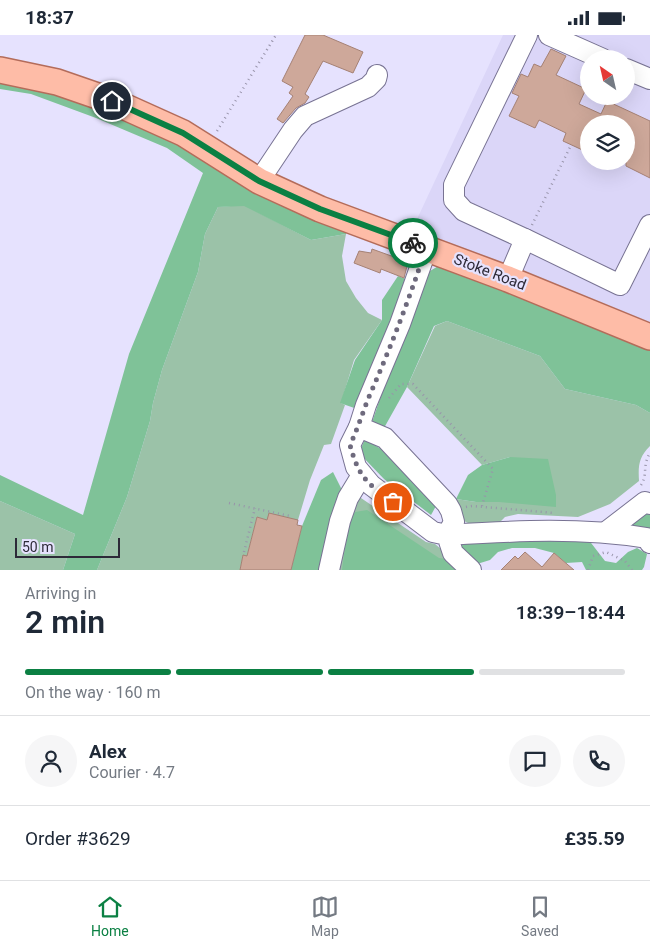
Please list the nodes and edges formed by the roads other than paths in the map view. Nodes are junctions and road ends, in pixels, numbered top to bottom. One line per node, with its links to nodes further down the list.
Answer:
1 (526, 35): 10 (lane)
2 (549, 35): 3 (lane)
3 (583, 50)
4 (0, 70): 8 (main road, Stoke Road)
5 (635, 73): 7 (lane)
6 (377, 75): 8 (lane)
7 (650, 79)
8 (259, 181): 11 (main road, Stoke Road)
9 (649, 228): 10 (lane)
10 (525, 239): 12 (lane)
11 (426, 248): 12 (main road, Stoke Road); 14 (lane)
12 (508, 279): 13 (main road, Stoke Road)
13 (650, 337)
14 (359, 427): 15 (lane); 18 (lane)
15 (362, 475): 18 (lane); 20 (lane)
16 (645, 496): 17 (lane)
17 (606, 532): 18 (lane); 19 (lane)
18 (447, 535): 21 (lane)
19 (649, 539)
20 (329, 570)
21 (471, 570)

